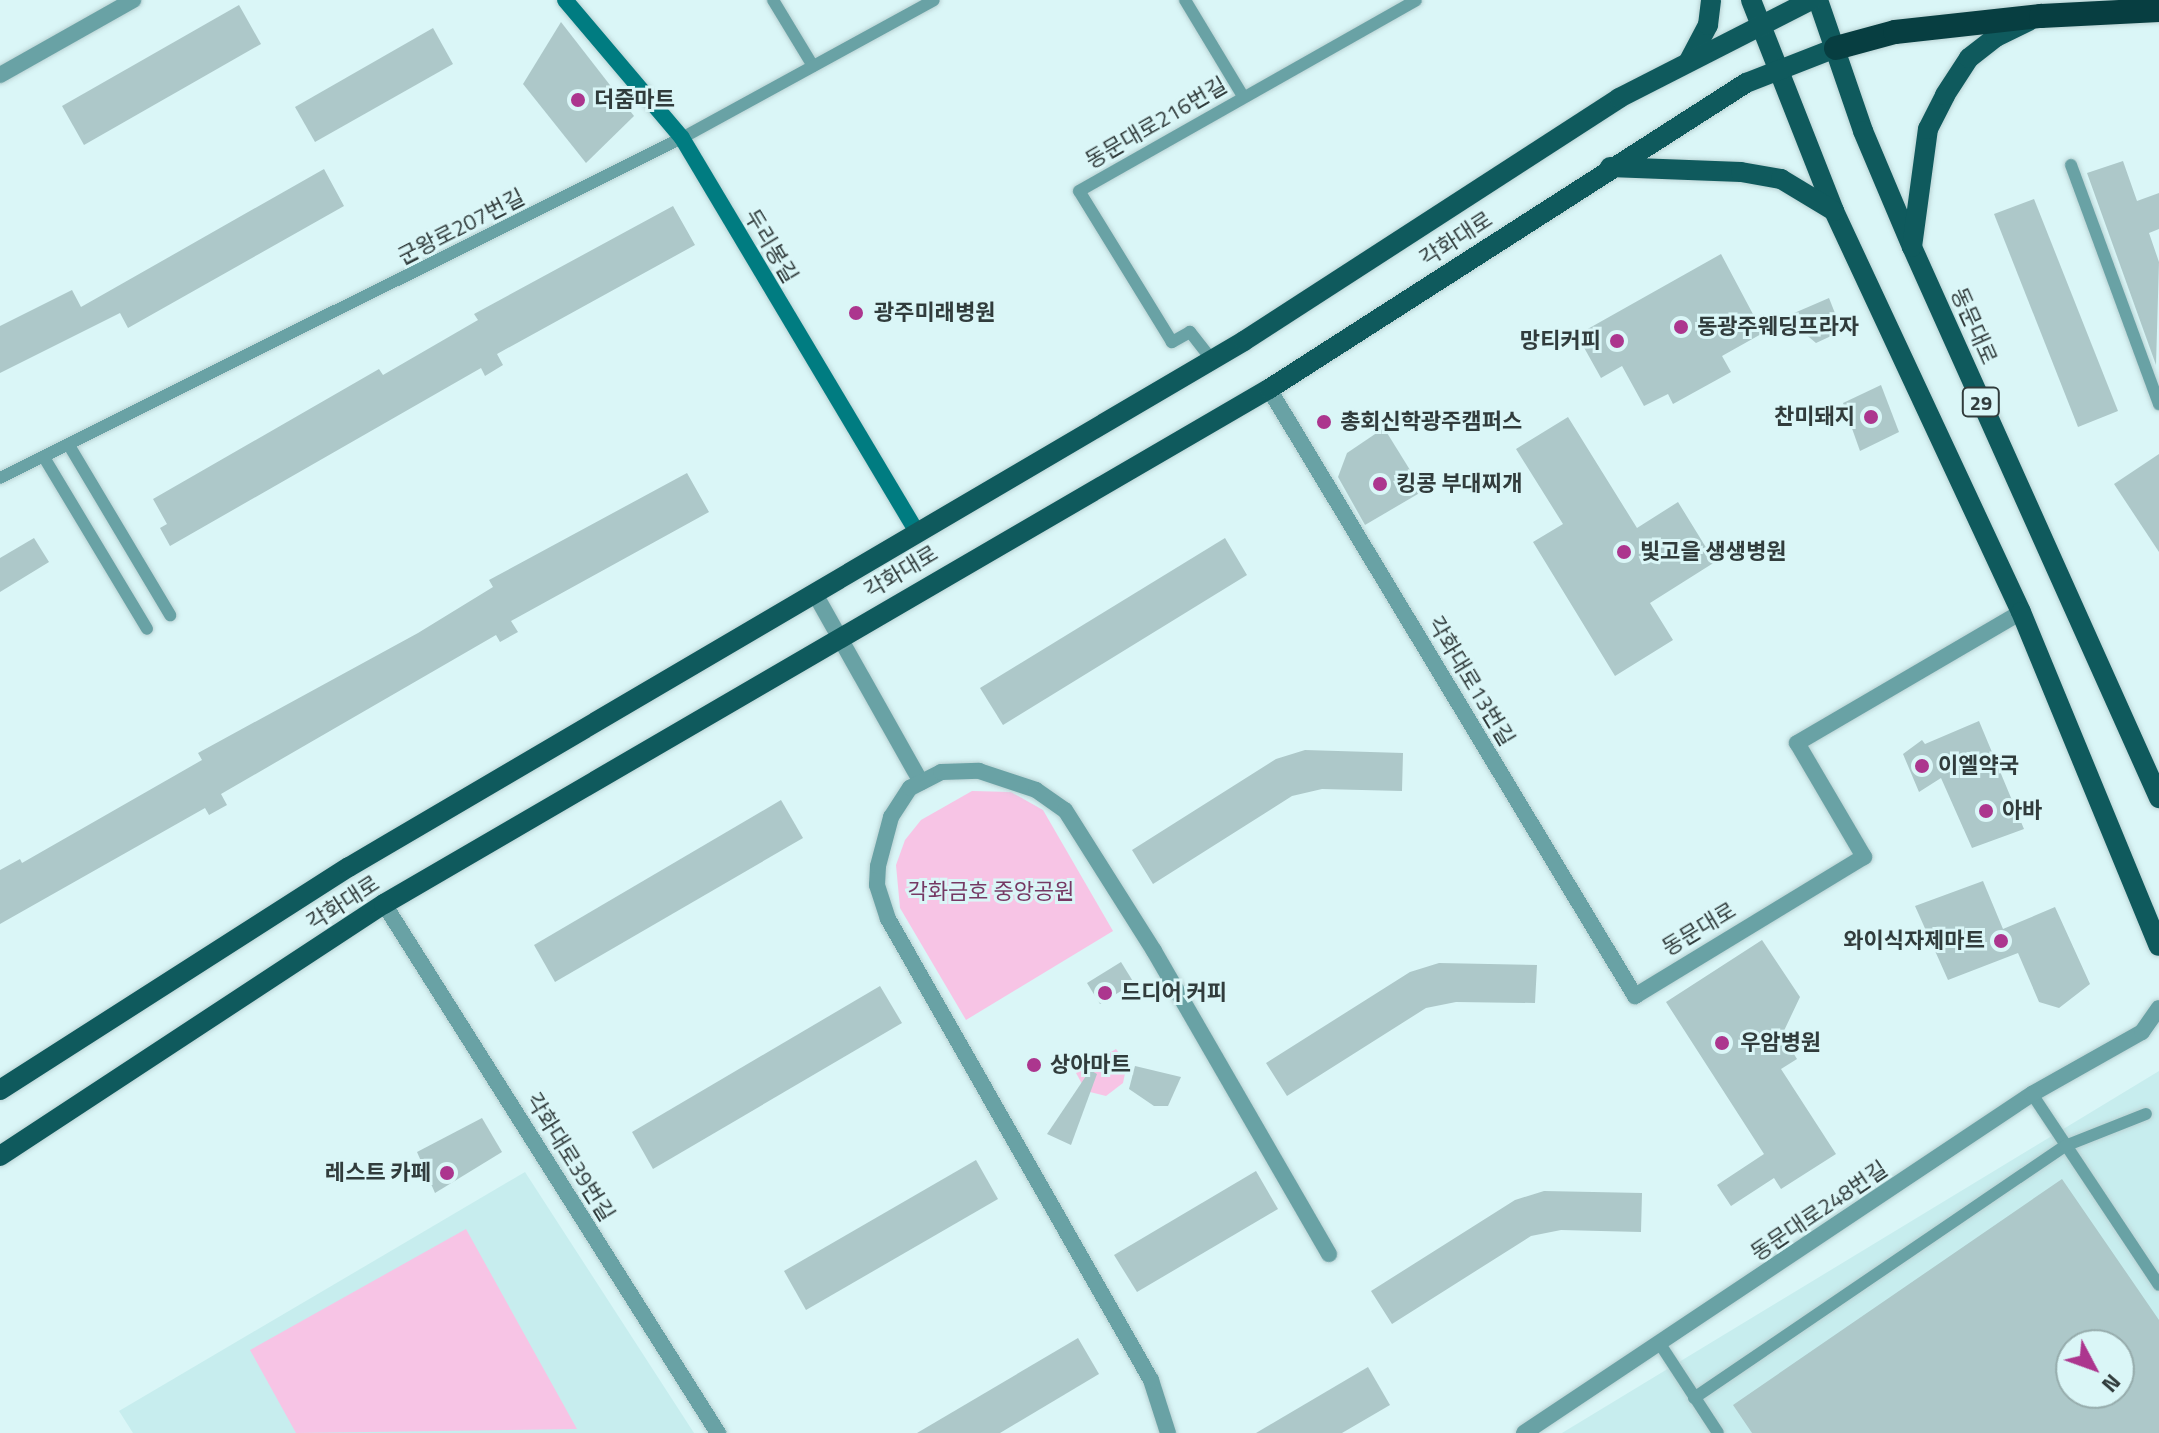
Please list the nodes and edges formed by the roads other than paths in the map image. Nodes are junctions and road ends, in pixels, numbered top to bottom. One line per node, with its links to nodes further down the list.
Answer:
1 (133, 0): 18 (street)
2 (565, 0): 20 (street, 두리봉길)
3 (773, 0): 16 (lane)
4 (934, 0): 16 (lane, 군왕로207번길)
5 (1185, 0): 19 (lane)
6 (1416, 0): 19 (lane, 동문대로216번길)
7 (1711, 0): 15 (main road)
8 (1751, 0): 13 (main road, 29)
9 (1811, 0): 13 (main road, 각화대로)
10 (1818, 0): 14 (main road, 동문대로 / 29)
11 (2159, 10): 12 (highway)
12 (2041, 16): 14 (highway); 24 (main road)
13 (1762, 22): 15 (main road, 각화대로); 17 (main road, 29)
14 (1836, 48): 17 (main road, 각화대로); 24 (main road, 동문대로 / 29)
15 (1689, 61): 25 (main road, 각화대로)
16 (813, 66): 20 (lane, 군왕로207번길)
17 (1781, 69): 22 (main road, 각화대로); 23 (main road, 29)
18 (0, 75)
19 (1243, 96): 25 (lane, 동문대로216번길)
20 (682, 138): 28 (lane, 군왕로207번길); 31 (street, 두리봉길)
21 (2071, 165): 27 (lane)
22 (1610, 167): 23 (main road); 26 (main road, 각화대로)
23 (1834, 211): 33 (main road, 29)
24 (1912, 247): 38 (main road, 동문대로 / 29)
25 (1212, 360): 31 (main road, 각화대로)
26 (1269, 389): 36 (main road, 각화대로); 41 (street, 각화대로13번길)
27 (2159, 404)
28 (70, 447): 29 (lane, 군왕로207번길); 34 (lane)
29 (45, 459): 30 (lane, 군왕로207번길); 35 (lane)
30 (0, 478)
31 (916, 531): 32 (main road, 각화대로)
32 (815, 594): 36 (street); 44 (main road, 각화대로)
33 (2021, 612): 40 (main road, 29); 41 (street, 동문대로)
34 (170, 615)
35 (147, 629)
36 (839, 637): 37 (street); 39 (main road, 각화대로)
37 (921, 782): 49 (street); 54 (street)
38 (2159, 798)
39 (384, 904): 48 (main road, 각화대로); 53 (street, 각화대로39번길)
40 (2159, 946)
41 (1635, 996)
42 (2159, 1008): 43 (street, 동문대로248번길)
43 (2151, 1034): 45 (street, 동문대로248번길)
44 (0, 1090)
45 (2032, 1094): 47 (lane); 51 (street, 동문대로248번길)
46 (2146, 1114): 47 (lane)
47 (2065, 1146): 50 (lane); 52 (lane)
48 (0, 1156)
49 (1329, 1254)
50 (2159, 1285)
51 (1660, 1344): 52 (lane); 55 (street, 동문대로248번길)
52 (1694, 1398): 56 (lane)
53 (718, 1433)
54 (1168, 1433)
55 (1524, 1433)
56 (1718, 1433)

